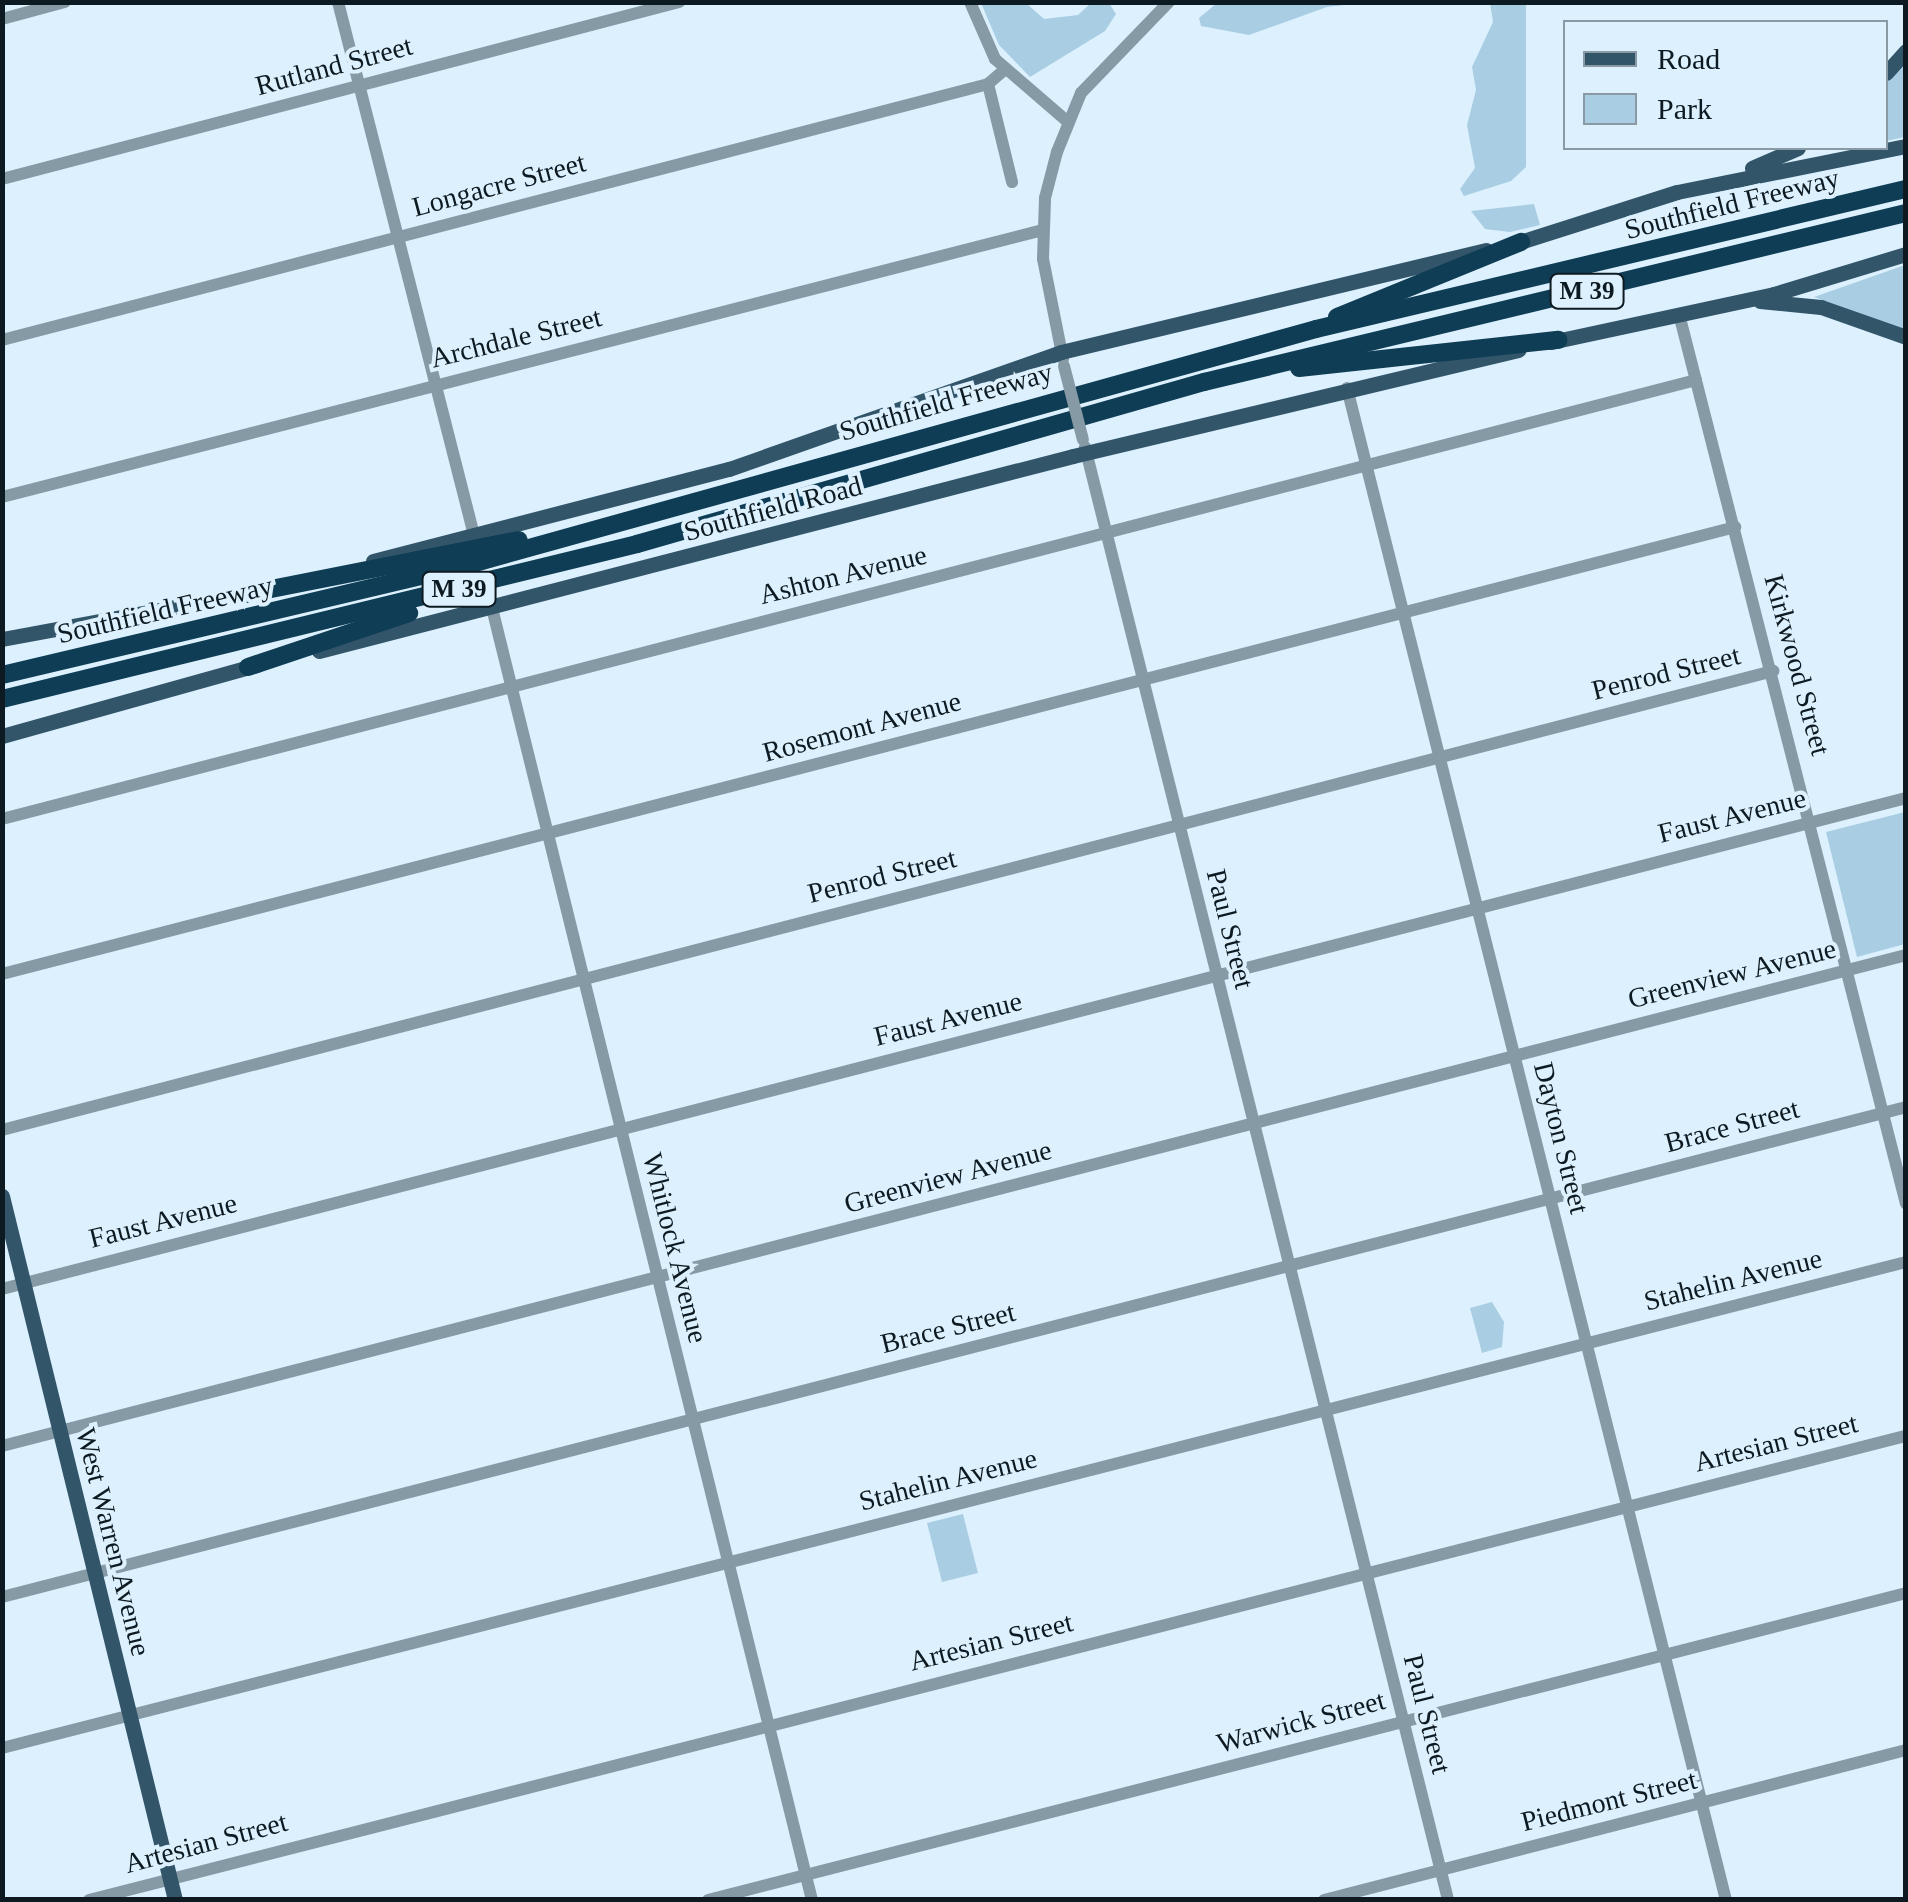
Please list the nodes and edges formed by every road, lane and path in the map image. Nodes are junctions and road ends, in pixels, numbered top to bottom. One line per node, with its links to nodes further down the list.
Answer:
1 (65, 2): 6 (street)
2 (338, 2): 11 (street)
3 (678, 2): 11 (street, Rutland Street)
4 (970, 2): 8 (street)
5 (1169, 2): 12 (street, Paul Street)
6 (2, 19)
7 (1906, 51): 9 (main road)
8 (1004, 70): 10 (street, Longacre Street); 12 (street)
9 (1888, 71)
10 (988, 84): 16 (street); 21 (street, Longacre Street)
11 (359, 85): 15 (street, Rutland Street); 21 (street)
12 (1068, 122): 20 (street, Paul Street)
13 (1792, 150): 18 (main road)
14 (1886, 150): 18 (main road)
15 (2, 179)
16 (1012, 182)
17 (1906, 189): 26 (highway, Southfield Freeway / M 39)
18 (1677, 192): 22 (main road, Southfield Road)
19 (1906, 213): 31 (highway, Southfield Freeway / M 39)
20 (1043, 230): 30 (street, Paul Street); 33 (street, Archdale Street)
21 (398, 237): 28 (street, Longacre Street); 33 (street)
22 (1521, 242): 26 (highway); 30 (main road, Southfield Road)
23 (1906, 254): 24 (main road)
24 (1731, 303): 25 (main road, Southfield Road); 27 (main road)
25 (1679, 314): 29 (main road, Southfield Road); 32 (street, Kirkwood Street)
26 (1316, 328): 38 (highway, Southfield Freeway / M 39)
27 (1906, 337)
28 (2, 340)
29 (1558, 340): 31 (highway); 34 (main road, Southfield Road)
30 (1063, 359): 35 (street, Paul Street, bridge); 41 (main road, Southfield Road)
31 (1269, 368): 42 (highway, Southfield Freeway / M 39)
32 (1696, 380): 36 (street, Ashton Avenue); 39 (street, Kirkwood Street)
33 (436, 385): 37 (street, Archdale Street); 41 (street)
34 (1347, 388): 35 (main road, Southfield Road); 36 (street, Dayton Street)
35 (1085, 447): 40 (street, Paul Street); 44 (main road, Southfield Road)
36 (1366, 464): 40 (street, Ashton Avenue); 45 (street, Dayton Street)
37 (2, 498)
38 (609, 527): 43 (highway); 49 (highway, Southfield Freeway / M 39)
39 (1735, 527): 45 (street, Rosemont Avenue); 48 (street, Kirkwood Street)
40 (1106, 533): 50 (street, Paul Street); 51 (street, Ashton Avenue)
41 (474, 535): 43 (main road, Southfield Road)
42 (569, 561): 47 (highway); 52 (highway, Southfield Freeway / M 39)
43 (241, 595): 46 (main road, Southfield Road)
44 (492, 608): 47 (main road, Southfield Road); 51 (street, Whitlock Avenue)
45 (1404, 611): 50 (street, Rosemont Avenue); 54 (street, Dayton Street)
46 (2, 639)
47 (248, 667): 53 (main road, Southfield Road)
48 (1773, 671): 54 (street, Penrod Street); 57 (street, Kirkwood Street)
49 (2, 675)
50 (1142, 678): 58 (street, Paul Street); 59 (street, Rosemont Avenue)
51 (510, 686): 56 (street, Ashton Avenue); 59 (street, Whitlock Avenue)
52 (2, 699)
53 (2, 736)
54 (1440, 757): 58 (street, Penrod Street); 60 (street, Dayton Street)
55 (1906, 798): 57 (street, Faust Avenue)
56 (2, 820)
57 (1812, 822): 60 (street, Faust Avenue); 62 (street, Kirkwood Street)
58 (1179, 825): 64 (street, Paul Street); 65 (street, Penrod Street)
59 (548, 836): 63 (street, Rosemont Avenue); 65 (street, Whitlock Avenue)
60 (1478, 908): 64 (street, Faust Avenue); 66 (street, Dayton Street)
61 (1906, 955): 62 (street, Greenview Avenue)
62 (1849, 970): 66 (street, Greenview Avenue); 68 (street, Kirkwood Street)
63 (2, 974)
64 (1216, 976): 69 (street, Paul Street); 70 (street, Faust Avenue)
65 (583, 978): 70 (street, Whitlock Avenue); 71 (street, Penrod Street)
66 (1515, 1056): 69 (street, Greenview Avenue); 73 (street, Dayton Street)
67 (1906, 1107): 68 (street, Brace Street)
68 (1885, 1112): 73 (street, Brace Street); 74 (street, Kirkwood Street)
69 (1253, 1123): 76 (street, Paul Street); 77 (street, Greenview Avenue)
70 (620, 1129): 77 (street, Whitlock Avenue); 78 (street, Faust Avenue)
71 (2, 1130)
72 (2, 1196): 78 (main road, West Warren Avenue)
73 (1551, 1199): 76 (street, Brace Street); 80 (street, Dayton Street)
74 (1906, 1204)
75 (1906, 1262): 80 (street, Stahelin Avenue)
76 (1289, 1264): 81 (street, Paul Street); 82 (street, Brace Street)
77 (657, 1278): 82 (street, Whitlock Avenue); 83 (street, Greenview Avenue)
78 (24, 1283): 79 (street, Faust Avenue); 83 (main road, West Warren Avenue)
79 (2, 1289)
80 (1587, 1343): 81 (street, Stahelin Avenue); 86 (street, Dayton Street)
81 (1325, 1411): 87 (street, Stahelin Avenue); 88 (street, Paul Street)
82 (692, 1418): 87 (street, Whitlock Avenue); 89 (street, Brace Street)
83 (60, 1430): 85 (street, Greenview Avenue); 89 (main road, West Warren Avenue)
84 (1906, 1436): 86 (street, Artesian Street)
85 (2, 1446)
86 (1628, 1507): 88 (street, Artesian Street); 92 (street, Dayton Street)
87 (727, 1562): 93 (street, Stahelin Avenue); 95 (street, Whitlock Avenue)
88 (1366, 1572): 94 (street, Paul Street); 95 (street, Artesian Street)
89 (95, 1573): 91 (street, Brace Street); 93 (main road, West Warren Avenue)
90 (1906, 1593): 92 (street, Warwick Street)
91 (2, 1597)
92 (1666, 1655): 94 (street, Warwick Street); 98 (street, Dayton Street)
93 (130, 1715): 96 (street, Stahelin Avenue); 101 (main road, West Warren Avenue)
94 (1404, 1721): 99 (street, Paul Street); 100 (street, Warwick Street)
95 (768, 1725): 100 (street, Whitlock Avenue); 101 (street, Artesian Street)
96 (2, 1748)
97 (1906, 1750): 98 (street, Piedmont Street)
98 (1702, 1803): 99 (street, Piedmont Street); 108 (street, Dayton Street)
99 (1441, 1870): 106 (street, Piedmont Street); 107 (street, Paul Street)
100 (806, 1875): 104 (street, Warwick Street); 105 (street, Whitlock Avenue)
101 (170, 1878): 102 (street, Artesian Street); 103 (main road, West Warren Avenue)
102 (89, 1900)
103 (175, 1900)
104 (708, 1900)
105 (812, 1900)
106 (1324, 1900)
107 (1448, 1900)
108 (1726, 1900)

